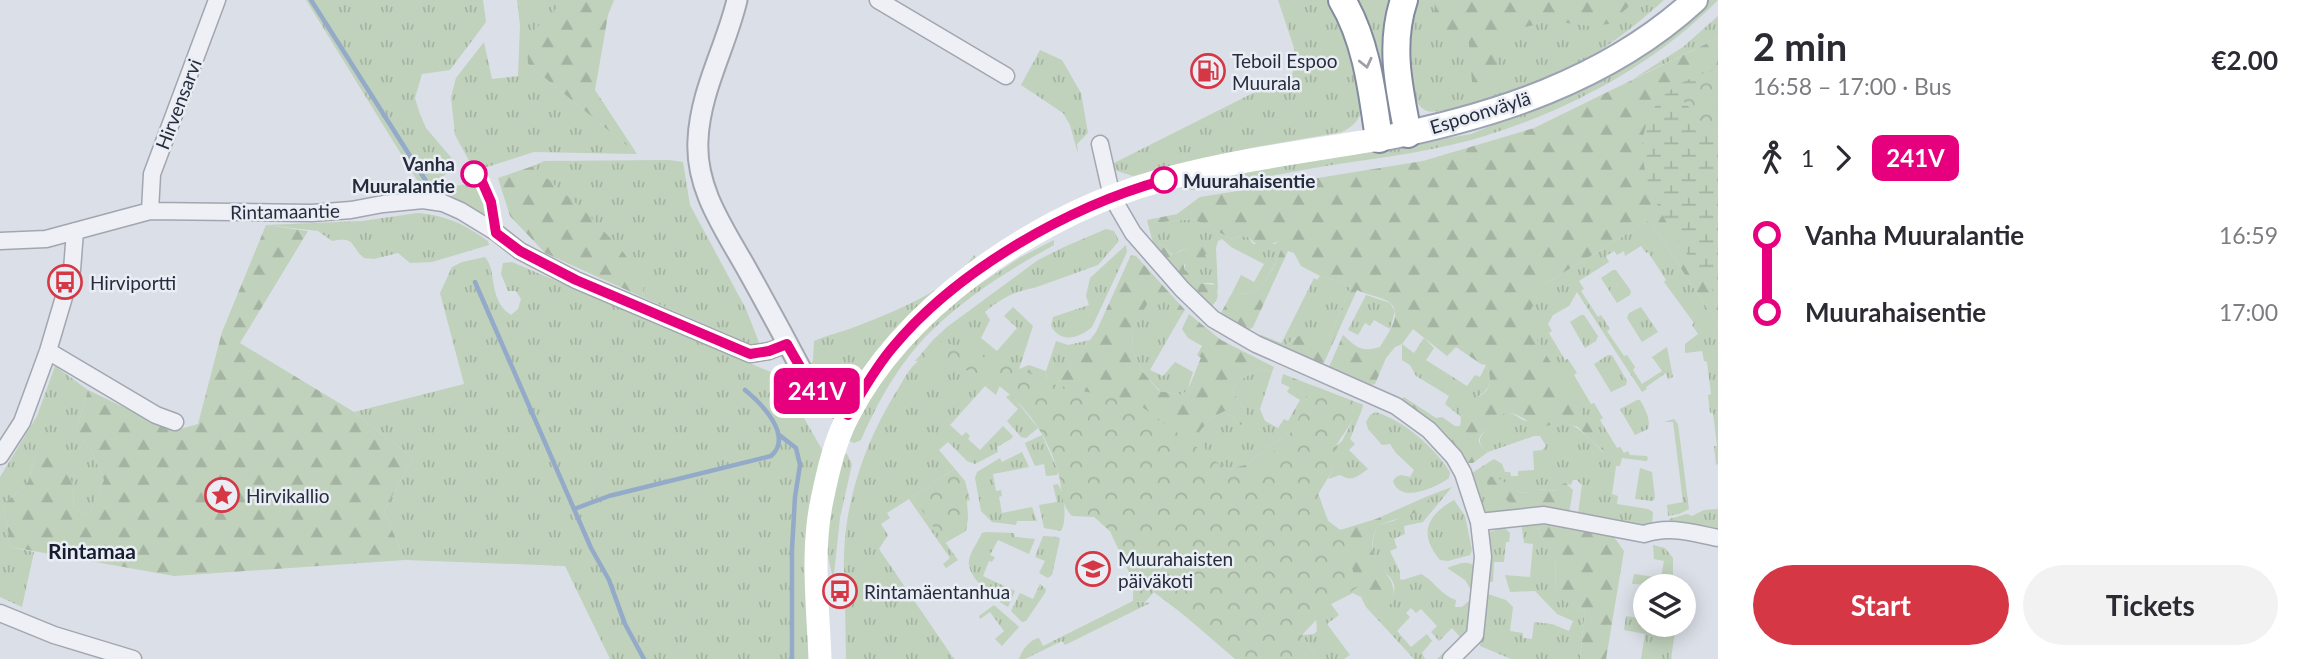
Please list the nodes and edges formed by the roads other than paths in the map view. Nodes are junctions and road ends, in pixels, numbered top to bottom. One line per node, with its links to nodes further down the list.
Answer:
1 (217, 0): 14 (street, Hirvensarvi)
2 (737, 0): 17 (street)
3 (878, 0): 8 (street)
4 (1342, 0): 11 (highway, one-way to 11)
5 (1404, 0): 10 (highway)
6 (1676, 0): 9 (main road, Espoonväylä)
7 (1695, 0): 9 (main road, Espoonväylä)
8 (1006, 76)
9 (1579, 78): 10 (main road, Espoonväylä)
10 (1408, 134): 11 (main road, Espoonväylä)
11 (1379, 139): 13 (main road)
12 (1100, 144): 13 (street)
13 (1112, 197): 19 (main road); 22 (street)
14 (150, 211): 15 (street, Rintamaantie); 17 (street, Rintamaantie)
15 (75, 231): 16 (street, Rintamaantie); 18 (street)
16 (0, 241)
17 (787, 344): 19 (street)
18 (48, 351): 20 (street); 21 (street)
19 (848, 415): 26 (main road)
20 (175, 422)
21 (0, 456)
22 (1479, 522): 23 (street); 27 (street)
23 (1718, 538)
24 (0, 612): 25 (street)
25 (133, 659)
26 (820, 659)
27 (1451, 659)

